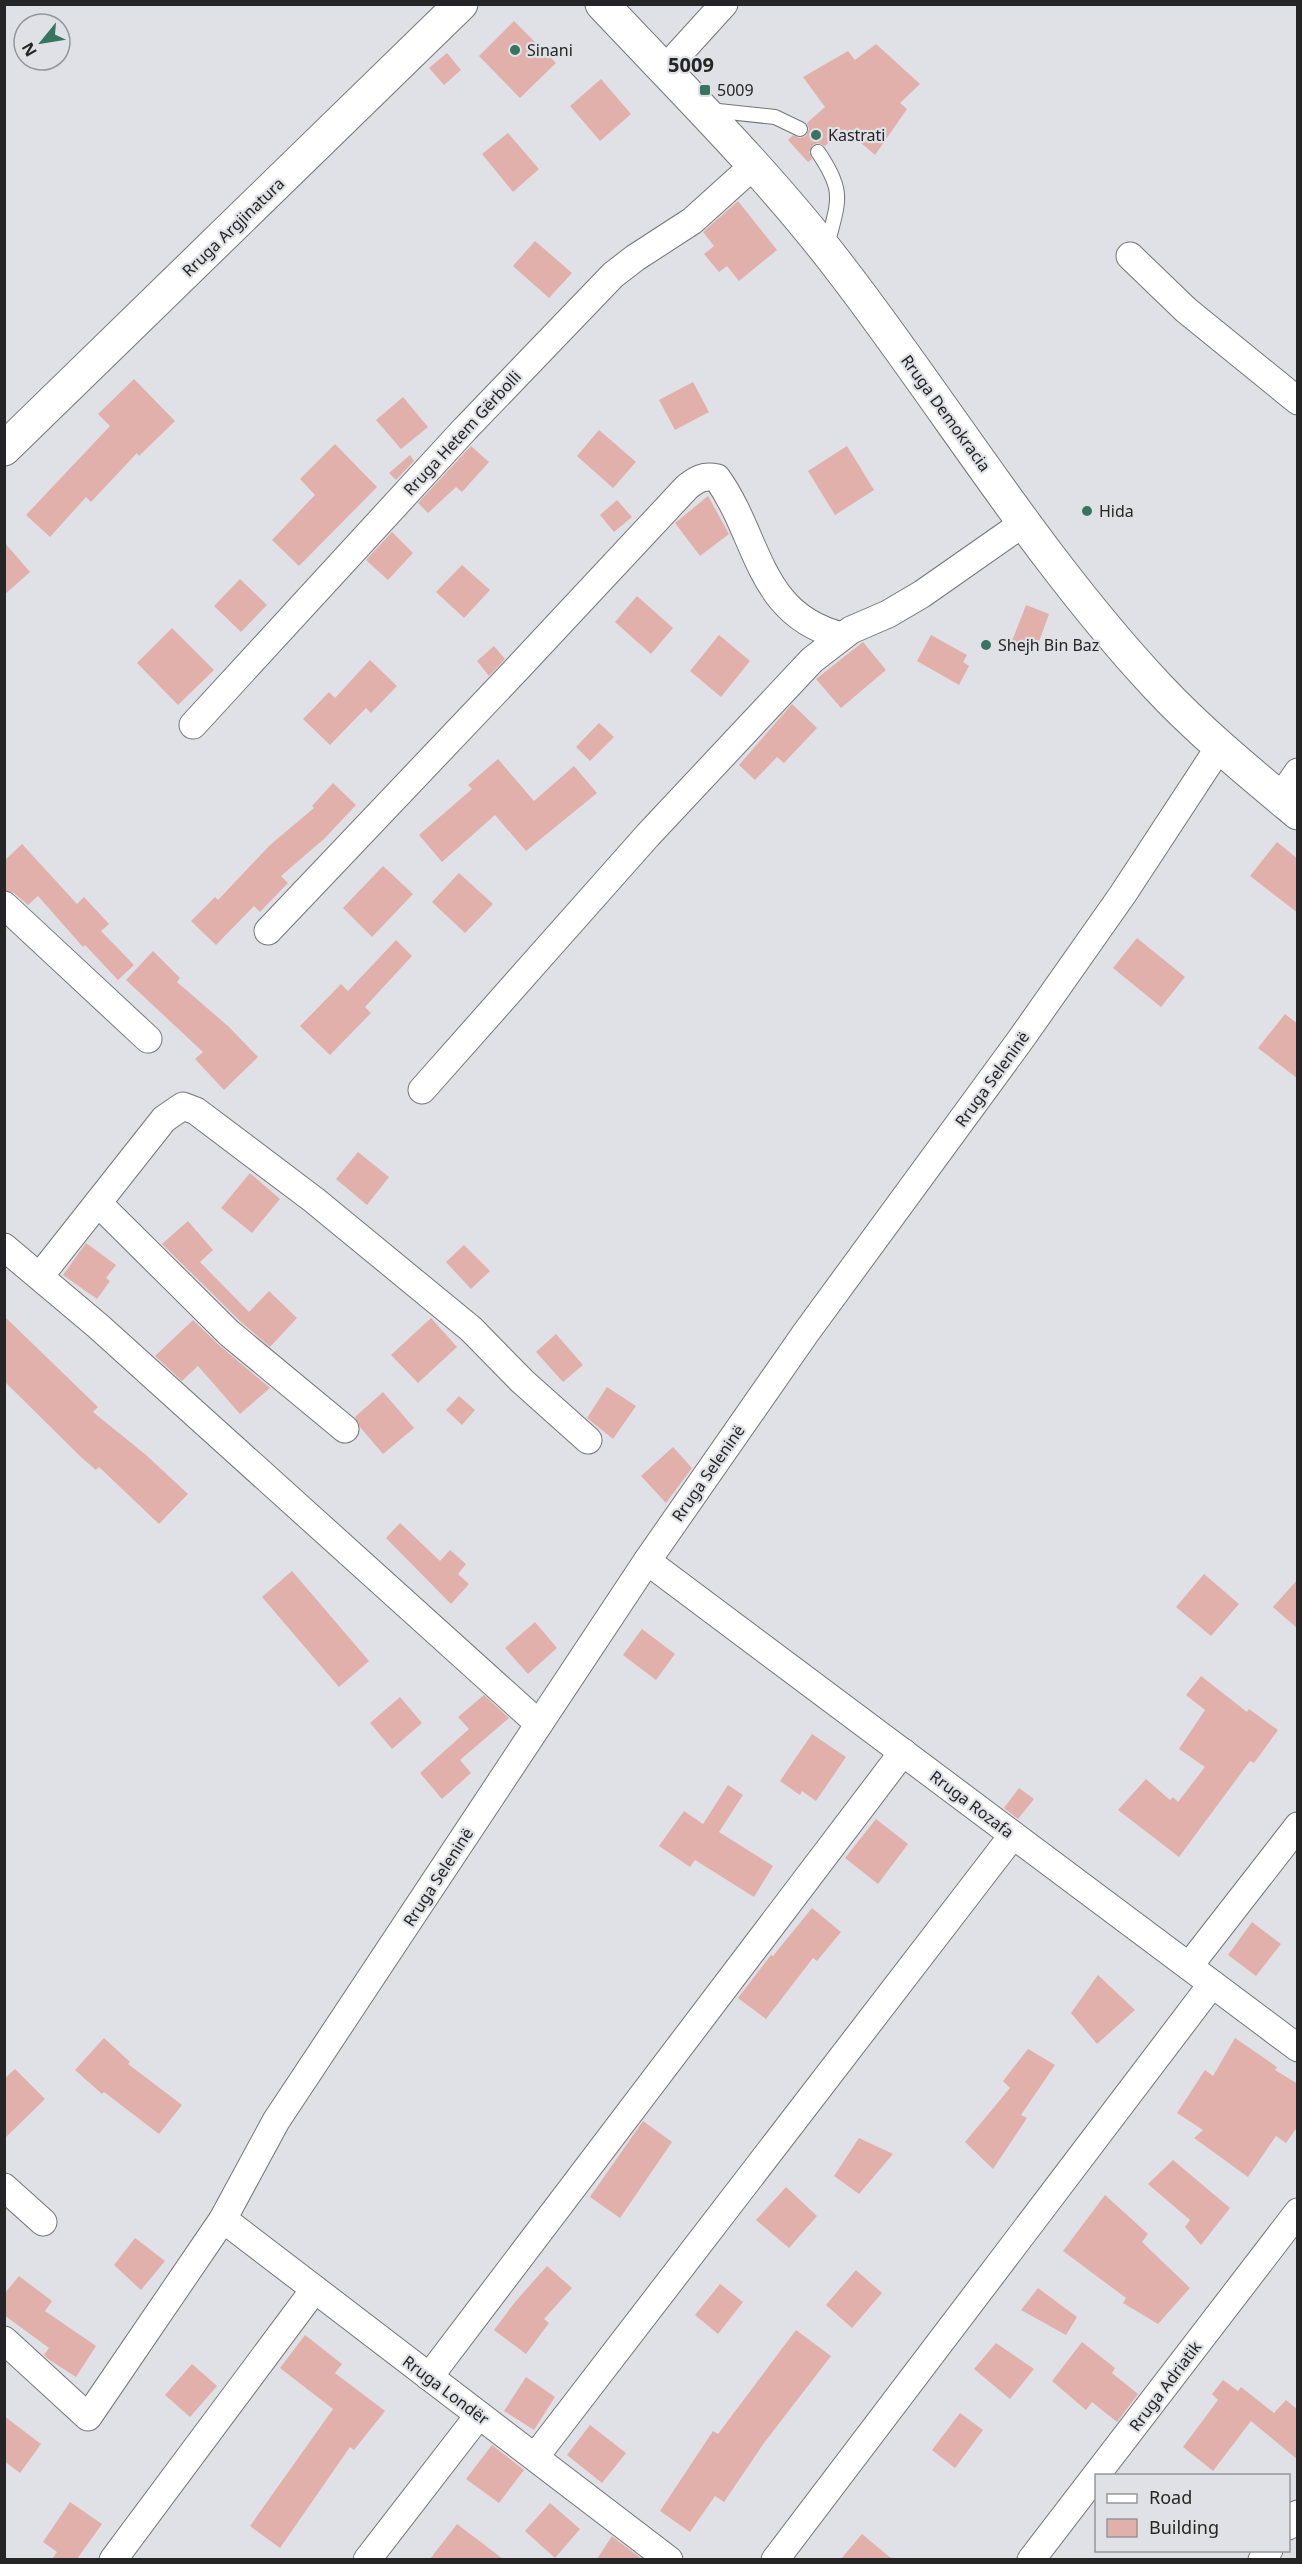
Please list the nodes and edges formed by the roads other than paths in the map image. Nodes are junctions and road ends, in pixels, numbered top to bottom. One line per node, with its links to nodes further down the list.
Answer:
1 (461, 4): 12 (main road, Rruga Argjinatura)
2 (602, 4): 4 (main road, Rruga Demokracia)
3 (724, 4): 4 (street)
4 (664, 70): 5 (main road, Rruga Demokracia)
5 (700, 109): 6 (lane); 8 (main road, Rruga Demokracia)
6 (800, 129)
7 (818, 152): 9 (lane)
8 (753, 166): 9 (main road, Rruga Demokracia); 15 (street, Rruga Hetem Gërbolli)
9 (826, 251): 13 (main road, Rruga Demokracia)
10 (1130, 256): 11 (street)
11 (1298, 401)
12 (4, 448)
13 (1025, 522): 14 (street); 16 (main road, Rruga Demokracia)
14 (842, 636): 19 (street); 21 (street)
15 (193, 725)
16 (1220, 746): 17 (main road, Rruga Demokracia); 27 (street, Rruga Seleninë)
17 (1292, 794)
18 (4, 905): 20 (street)
19 (268, 931)
20 (148, 1039)
21 (422, 1090)
22 (98, 1203): 24 (street); 25 (street); 26 (street)
23 (4, 1247): 24 (street)
24 (40, 1276): 28 (street)
25 (345, 1429)
26 (588, 1440)
27 (647, 1561): 28 (street, Rruga Seleninë); 29 (street, Rruga Rozafa)
28 (539, 1724): 37 (street, Rruga Seleninë)
29 (903, 1752): 31 (street, Rruga Rozafa); 41 (street)
30 (1298, 1826): 32 (street)
31 (1013, 1834): 32 (street, Rruga Rozafa); 43 (street)
32 (1189, 1966): 33 (street, Rruga Rozafa)
33 (1212, 1984): 34 (street, Rruga Rozafa); 49 (street)
34 (1298, 2048)
35 (4, 2187): 38 (street)
36 (1298, 2212): 44 (street, Rruga Adriatik)
37 (223, 2219): 39 (street, Rruga Londër); 40 (street, Rruga Seleninë)
38 (43, 2222)
39 (314, 2290): 41 (street, Rruga Londër); 46 (street)
40 (4, 2340)
41 (429, 2376): 42 (street, Rruga Londër)
42 (479, 2415): 43 (street, Rruga Londër); 47 (street)
43 (535, 2457): 48 (street, Rruga Londër)
44 (1096, 2474)
45 (1095, 2475): 50 (street, Rruga Adriatik)
46 (113, 2559)
47 (367, 2559)
48 (669, 2559)
49 (775, 2559)
50 (1030, 2559)

